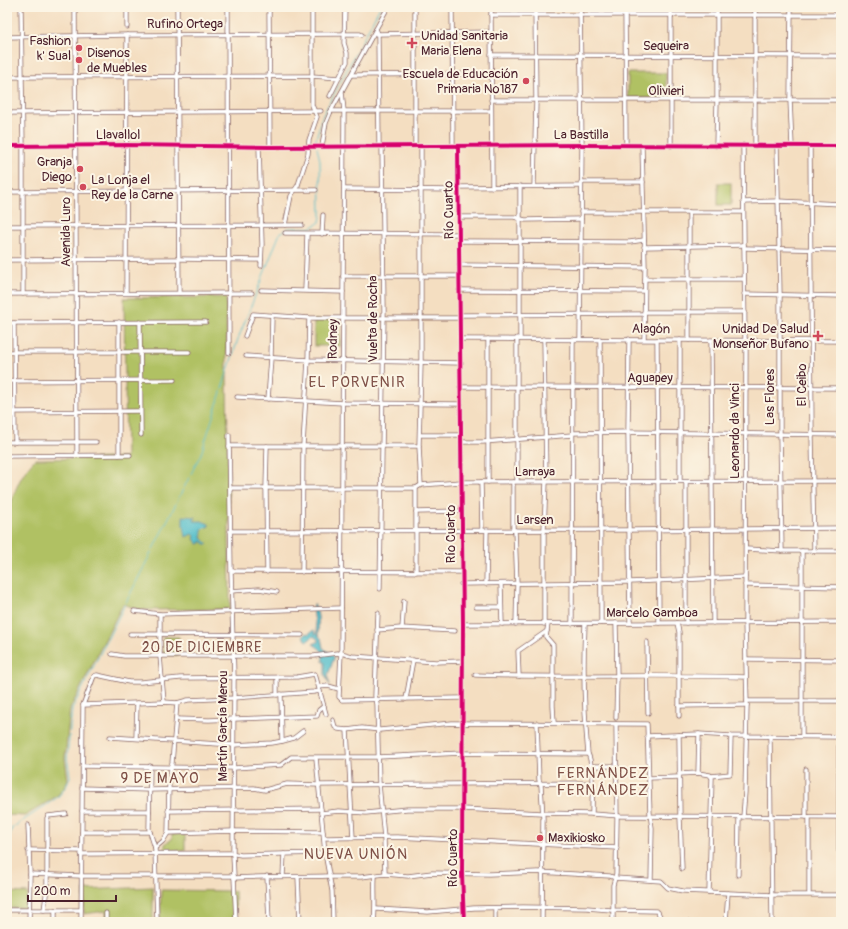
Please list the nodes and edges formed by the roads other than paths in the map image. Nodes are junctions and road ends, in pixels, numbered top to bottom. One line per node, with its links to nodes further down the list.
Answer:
1 (20, 7): 42 (street)
2 (76, 7): 41 (street, Avenida Luro)
3 (127, 7): 29 (street)
4 (177, 7): 39 (street)
5 (228, 7): 32 (street)
6 (269, 7): 33 (street)
7 (312, 7): 34 (street)
8 (345, 7): 35 (street)
9 (388, 7): 36 (street, Vuelta de Rocha)
10 (415, 7): 37 (street)
11 (452, 7): 31 (street)
12 (491, 7): 20 (street)
13 (535, 7): 21 (street)
14 (580, 7): 28 (street)
15 (625, 7): 22 (street)
16 (671, 7): 23 (street)
17 (717, 7): 24 (street)
18 (755, 7): 25 (street)
19 (791, 7): 26 (street)
20 (491, 15): 21 (street); 30 (street)
21 (536, 15): 28 (street); 46 (street)
22 (625, 15): 23 (street); 28 (street); 48 (street)
23 (671, 15): 24 (street); 45 (street)
24 (717, 15): 25 (street); 49 (street)
25 (755, 15): 26 (street); 50 (street)
26 (791, 15): 27 (street); 51 (street)
27 (841, 15)
28 (580, 16): 47 (street)
29 (127, 27)
30 (491, 32): 31 (street); 44 (street)
31 (453, 33): 37 (street); 56 (street)
32 (228, 34): 33 (street, Rufino Ortega); 39 (street, Rufino Ortega); 65 (street)
33 (269, 34): 34 (street, Rufino Ortega); 60 (street)
34 (312, 34): 35 (street, Rufino Ortega); 61 (street)
35 (344, 34): 40 (street, Rufino Ortega); 66 (street)
36 (376, 34): 37 (street); 54 (street); 62 (street, Vuelta de Rocha)
37 (415, 34): 55 (street)
38 (127, 35): 39 (street, Rufino Ortega); 41 (street, Rufino Ortega); 64 (street)
39 (178, 35): 59 (street)
40 (362, 35)
41 (76, 36): 42 (street, Rufino Ortega); 58 (street, Avenida Luro)
42 (21, 37): 43 (street, Rufino Ortega); 57 (street)
43 (7, 38)
44 (491, 55): 46 (street, Sequeira); 53 (street)
45 (671, 55): 48 (street, Sequeira); 49 (street, Sequeira); 76 (street)
46 (535, 56): 47 (street, Sequeira); 75 (street)
47 (580, 56): 48 (street, Sequeira); 70 (street)
48 (625, 56): 71 (street)
49 (717, 56): 50 (street, Sequeira); 77 (street)
50 (754, 56): 51 (street, Sequeira); 72 (street)
51 (791, 56): 52 (street, Sequeira); 73 (street)
52 (841, 56)
53 (491, 74): 56 (street); 69 (street)
54 (351, 75): 62 (street); 67 (street)
55 (415, 75): 56 (street); 62 (street); 84 (street)
56 (453, 75): 90 (street)
57 (21, 76): 58 (street); 63 (street); 92 (street)
58 (76, 76): 64 (street); 86 (street, Avenida Luro)
59 (178, 76): 64 (street); 65 (street); 88 (street)
60 (269, 76): 61 (street); 65 (street); 78 (street)
61 (312, 76): 66 (street); 79 (street)
62 (378, 76): 83 (street, Vuelta de Rocha)
63 (7, 77)
64 (127, 77): 87 (street)
65 (228, 77): 89 (street)
66 (339, 78): 68 (street)
67 (342, 92): 81 (street); 82 (street, Rodney)
68 (330, 96)
69 (491, 100): 75 (street, Olivieri); 85 (street)
70 (581, 100): 71 (street, Olivieri); 75 (street, Olivieri); 96 (street)
71 (626, 100): 76 (street, Olivieri); 97 (street)
72 (755, 100): 73 (street, Olivieri); 77 (street, Olivieri); 114 (street)
73 (790, 100): 74 (street, Olivieri); 116 (street)
74 (841, 100)
75 (536, 101): 109 (street)
76 (671, 101): 77 (street, Olivieri); 111 (street)
77 (717, 101): 112 (street)
78 (270, 111): 79 (street); 89 (street); 120 (street)
79 (314, 111): 80 (street); 121 (street)
80 (322, 111)
81 (331, 111): 82 (street); 101 (street)
82 (344, 111): 83 (street); 102 (street, Rodney)
83 (378, 111): 84 (street); 103 (street, Vuelta de Rocha)
84 (415, 111): 90 (street); 104 (street)
85 (491, 111): 90 (street); 108 (street)
86 (76, 112): 87 (street); 92 (street); 100 (street, Avenida Luro)
87 (127, 112): 88 (street); 93 (street)
88 (178, 112): 89 (street); 94 (street)
89 (228, 112): 95 (street)
90 (453, 112): 106 (street)
91 (7, 113): 92 (street)
92 (22, 113): 99 (street)
93 (127, 145): 94 (street, Llavallol); 100 (street, Llavallol); 138 (street)
94 (178, 145): 95 (street, Llavallol); 139 (street)
95 (228, 145): 119 (street); 132 (street)
96 (582, 145): 97 (street, La Bastilla); 109 (street, La Bastilla); 123 (street)
97 (626, 145): 110 (street, La Bastilla)
98 (7, 146): 99 (street, Llavallol)
99 (23, 146): 100 (street, Llavallol); 136 (street)
100 (76, 146): 137 (street, Avenida Luro)
101 (322, 146): 102 (street, La Bastilla); 121 (street, La Bastilla)
102 (344, 146): 103 (street, La Bastilla); 127 (street, Rodney)
103 (381, 146): 104 (street, La Bastilla); 130 (street, Vuelta de Rocha)
104 (415, 146): 105 (street, La Bastilla)
105 (421, 146): 106 (street, La Bastilla); 131 (street)
106 (453, 146): 107 (street, La Bastilla)
107 (458, 146): 108 (street, La Bastilla); 128 (street, Río Cuarto)
108 (491, 146): 109 (street, La Bastilla); 126 (street)
109 (536, 146): 125 (street)
110 (642, 146): 111 (street, La Bastilla); 122 (street)
111 (671, 146): 112 (street, La Bastilla)
112 (716, 146): 113 (street, La Bastilla)
113 (743, 146): 114 (street, La Bastilla); 140 (street, Leonardo da Vinci)
114 (755, 146): 115 (street, La Bastilla)
115 (777, 146): 116 (street, La Bastilla); 141 (street, Las Flores)
116 (792, 146): 117 (street, La Bastilla)
117 (810, 146): 118 (street, La Bastilla); 142 (street, El Ceibo)
118 (841, 146)
119 (258, 147): 120 (street); 133 (street)
120 (270, 147): 121 (street)
121 (308, 147): 134 (street)
122 (643, 182): 123 (street); 145 (street)
123 (581, 184): 125 (street); 144 (street)
124 (520, 186): 125 (street); 126 (street); 150 (street)
125 (534, 186)
126 (492, 187): 128 (street)
127 (344, 189): 130 (street); 165 (street, Rodney)
128 (458, 189): 131 (street); 149 (street, Río Cuarto)
129 (316, 190): 134 (street)
130 (382, 190): 131 (street); 161 (street, Vuelta de Rocha)
131 (420, 190): 166 (street)
132 (228, 191): 133 (street); 139 (street); 152 (street)
133 (259, 191): 134 (street); 153 (street)
134 (293, 191): 154 (street)
135 (7, 192): 136 (street)
136 (22, 192): 137 (street); 157 (street)
137 (76, 192): 138 (street); 158 (street, Avenida Luro)
138 (127, 192): 139 (street); 159 (street)
139 (178, 192): 160 (street)
140 (743, 202): 141 (street); 147 (street, Leonardo da Vinci)
141 (778, 202): 142 (street); 175 (street, Las Flores)
142 (811, 204): 143 (street); 176 (street, El Ceibo)
143 (841, 204)
144 (581, 212): 145 (street); 151 (street)
145 (643, 212): 146 (street); 168 (street)
146 (689, 212): 147 (street); 172 (street)
147 (743, 212): 174 (street, Leonardo da Vinci)
148 (323, 215): 164 (street)
149 (459, 217): 150 (street); 167 (street, Río Cuarto)
150 (520, 218): 151 (street); 170 (street)
151 (581, 219): 171 (street)
152 (228, 225): 153 (street); 160 (street); 180 (street)
153 (261, 225): 154 (street); 184 (street)
154 (285, 225): 155 (street)
155 (302, 225)
156 (7, 226): 157 (street)
157 (23, 226): 158 (street); 182 (street)
158 (76, 226): 159 (street); 183 (street, Avenida Luro)
159 (127, 226): 160 (street); 178 (street)
160 (178, 226): 179 (street)
161 (383, 233): 165 (street); 166 (street); 191 (street, Vuelta de Rocha)
162 (285, 234): 163 (street)
163 (307, 234): 164 (street); 198 (street)
164 (322, 234): 165 (street)
165 (343, 234): 190 (street, Rodney)
166 (420, 234): 167 (street); 192 (street)
167 (459, 234): 169 (street, Río Cuarto)
168 (644, 240): 171 (street); 173 (street)
169 (459, 241): 170 (street); 185 (street, Río Cuarto)
170 (520, 241): 171 (street); 188 (street)
171 (581, 242): 186 (street)
172 (690, 246): 173 (street); 174 (street); 194 (street)
173 (644, 247): 189 (street)
174 (744, 247): 175 (street); 196 (street, Leonardo da Vinci)
175 (779, 249): 176 (street); 212 (street, Las Flores)
176 (811, 249): 177 (street); 213 (street, El Ceibo)
177 (841, 250)
178 (126, 259): 179 (street); 183 (street); 204 (street)
179 (179, 259): 180 (street); 205 (street)
180 (229, 259): 184 (street); 206 (street)
181 (7, 260): 182 (street)
182 (23, 260): 183 (street); 209 (street)
183 (76, 260): 210 (street, Avenida Luro)
184 (261, 260): 187 (street)
185 (459, 265): 188 (street); 193 (street, Río Cuarto)
186 (580, 265): 188 (street); 189 (street); 200 (street)
187 (261, 266)
188 (520, 266): 201 (street)
189 (645, 267): 195 (street)
190 (343, 276): 191 (street); 203 (street, Rodney)
191 (384, 276): 192 (street); 224 (street, Vuelta de Rocha)
192 (420, 276): 193 (street); 225 (street)
193 (459, 276): 199 (street, Río Cuarto)
194 (690, 278): 195 (street); 196 (street); 215 (street)
195 (645, 279): 202 (street)
196 (744, 280): 211 (street, Leonardo da Vinci)
197 (261, 290): 198 (street)
198 (305, 290): 203 (street)
199 (459, 290): 201 (street); 222 (street, Río Cuarto)
200 (580, 290): 201 (street); 202 (street); 218 (street)
201 (520, 291): 219 (street)
202 (644, 291): 217 (street)
203 (343, 292): 221 (street, Rodney)
204 (126, 293): 205 (street); 210 (street)
205 (179, 293): 206 (street)
206 (229, 293): 207 (street); 256 (street)
207 (252, 293)
208 (7, 294): 209 (street)
209 (23, 294): 210 (street)
210 (76, 294): 231 (street, Avenida Luro)
211 (744, 294): 212 (street); 216 (street, Leonardo da Vinci)
212 (780, 295): 213 (street); 248 (street, Las Flores)
213 (811, 296): 214 (street); 249 (street, El Ceibo)
214 (841, 296)
215 (689, 312): 216 (street); 217 (street); 244 (street)
216 (745, 312): 246 (street, Leonardo da Vinci)
217 (644, 313): 218 (street); 241 (street)
218 (580, 314): 219 (street); 238 (street)
219 (520, 315): 222 (street); 233 (street)
220 (272, 316): 223 (street); 232 (street); 258 (street)
221 (344, 317): 223 (street); 224 (street); 260 (street, Rodney)
222 (460, 317): 225 (street); 234 (street, Río Cuarto)
223 (309, 318): 259 (street)
224 (384, 318): 225 (street); 261 (street, Vuelta de Rocha)
225 (420, 318): 262 (street)
226 (119, 322): 227 (street); 231 (street); 250 (street)
227 (140, 322): 228 (street); 254 (street)
228 (206, 322)
229 (7, 323): 230 (street)
230 (14, 323): 231 (street); 252 (street)
231 (76, 323): 253 (street, Avenida Luro)
232 (245, 336)
233 (518, 338): 235 (street, Alagón); 236 (street, Alagón); 272 (street)
234 (460, 339): 235 (street, Alagón); 263 (street, Río Cuarto)
235 (488, 339): 271 (street)
236 (544, 339): 237 (street, Alagón); 273 (street)
237 (573, 339): 238 (street, Alagón); 274 (street)
238 (580, 339): 239 (street, Alagón)
239 (600, 339): 240 (street, Alagón); 275 (street)
240 (629, 339): 241 (street, Alagón); 276 (street)
241 (644, 339): 242 (street, Alagón)
242 (657, 340): 243 (street, Alagón); 277 (street)
243 (680, 340): 244 (street, Alagón); 278 (street)
244 (689, 340): 245 (street, Alagón)
245 (711, 340): 246 (street, Alagón); 279 (street)
246 (745, 341): 248 (street, Alagón); 280 (street, Leonardo da Vinci)
247 (841, 341): 249 (street, Alagón)
248 (779, 342): 249 (street, Alagón); 281 (street, Las Flores)
249 (811, 342): 282 (street, El Ceibo)
250 (118, 351): 253 (street); 254 (street); 265 (street)
251 (7, 352): 252 (street)
252 (14, 352): 253 (street); 269 (street)
253 (76, 352): 264 (street, Avenida Luro)
254 (140, 352): 255 (street); 266 (street)
255 (189, 352)
256 (229, 353)
257 (246, 356): 258 (street)
258 (271, 358): 259 (street); 285 (street)
259 (308, 360): 260 (street); 286 (street)
260 (342, 361): 261 (street); 287 (street, Rodney)
261 (383, 362): 262 (street); 289 (street, Vuelta de Rocha)
262 (421, 363): 263 (street); 288 (street)
263 (461, 363): 270 (street, Río Cuarto)
264 (76, 380): 265 (street); 269 (street); 295 (street, Avenida Luro)
265 (118, 380): 266 (street); 291 (street)
266 (140, 380): 267 (street); 292 (street)
267 (174, 380)
268 (7, 381): 269 (street)
269 (14, 381): 294 (street)
270 (460, 387): 271 (street, Aguapey); 290 (street, Río Cuarto)
271 (488, 388): 272 (street, Aguapey); 312 (street)
272 (516, 388): 273 (street, Aguapey); 311 (street)
273 (544, 388): 274 (street, Aguapey); 310 (street)
274 (573, 388): 275 (street, Aguapey); 300 (street)
275 (600, 388): 276 (street, Aguapey); 296 (street)
276 (629, 388): 277 (street, Aguapey); 297 (street)
277 (657, 388): 278 (street, Aguapey); 298 (street)
278 (679, 388): 279 (street, Aguapey); 299 (street)
279 (711, 388): 280 (street, Aguapey); 301 (street)
280 (746, 388): 281 (street, Aguapey); 302 (street, Leonardo da Vinci)
281 (780, 388): 282 (street, Aguapey); 303 (street, Las Flores)
282 (812, 388): 283 (street, Aguapey); 308 (street, El Ceibo)
283 (841, 388)
284 (236, 397): 285 (street)
285 (268, 399): 286 (street)
286 (305, 401): 287 (street); 321 (street)
287 (343, 402): 289 (street); 318 (street, Rodney)
288 (420, 403): 289 (street); 290 (street); 306 (street)
289 (382, 404): 322 (street, Vuelta de Rocha)
290 (460, 404): 307 (street, Río Cuarto)
291 (119, 411): 292 (street); 295 (street); 324 (street)
292 (140, 411): 304 (street)
293 (7, 412): 294 (street)
294 (15, 412): 295 (street); 314 (street)
295 (77, 412): 315 (street, Avenida Luro)
296 (600, 432): 297 (street); 300 (street); 329 (street)
297 (628, 432): 298 (street); 330 (street)
298 (657, 432): 299 (street); 331 (street)
299 (680, 433): 301 (street); 332 (street)
300 (572, 434): 310 (street); 328 (street)
301 (712, 434): 302 (street); 333 (street)
302 (745, 434): 303 (street); 334 (street, Leonardo da Vinci)
303 (780, 434): 308 (street); 335 (street, Las Flores)
304 (141, 435)
305 (229, 435): 319 (street, Martín García Merou)
306 (420, 435): 307 (street); 323 (street)
307 (460, 435): 317 (street, Río Cuarto)
308 (812, 435): 309 (street); 336 (street, El Ceibo)
309 (841, 435)
310 (545, 438): 311 (street); 342 (street)
311 (517, 439): 312 (street); 341 (street)
312 (488, 441): 317 (street); 340 (street)
313 (7, 442): 314 (street)
314 (15, 442): 315 (street)
315 (77, 442): 316 (street); 327 (street, Avenida Luro)
316 (96, 442)
317 (460, 442): 338 (street, Río Cuarto)
318 (342, 445): 321 (street); 322 (street); 348 (street, Rodney)
319 (229, 446): 320 (street); 346 (street, Martín García Merou)
320 (267, 446): 321 (street); 347 (street)
321 (303, 446): 345 (street)
322 (382, 446): 323 (street); 349 (street, Vuelta de Rocha)
323 (419, 446): 344 (street)
324 (119, 455): 325 (street); 327 (street)
325 (130, 455)
326 (7, 456): 327 (street)
327 (77, 456)
328 (573, 481): 329 (street, Larraya); 342 (street, Larraya); 365 (street)
329 (601, 481): 330 (street, Larraya); 366 (street)
330 (629, 481): 331 (street, Larraya); 367 (street)
331 (657, 481): 332 (street, Larraya); 368 (street)
332 (680, 481): 343 (street, Larraya)
333 (712, 481): 334 (street, Larraya); 343 (street, Larraya); 356 (street)
334 (745, 481): 335 (street, Larraya); 357 (street, Leonardo da Vinci)
335 (780, 481): 336 (street, Larraya); 353 (street, Las Flores)
336 (812, 481): 337 (street, Larraya); 354 (street, El Ceibo)
337 (841, 481)
338 (461, 482): 339 (street, Larraya); 344 (street, Larraya); 351 (street, Río Cuarto)
339 (481, 482): 340 (street, Larraya); 361 (street)
340 (488, 482): 341 (street, Larraya)
341 (515, 482): 342 (street, Larraya); 363 (street)
342 (546, 482): 364 (street)
343 (686, 482): 369 (street)
344 (421, 485): 350 (street, Larraya)
345 (304, 487): 347 (street); 348 (street); 358 (street)
346 (230, 488): 347 (street); 370 (street, Martín García Merou)
347 (266, 488): 371 (street)
348 (342, 488): 349 (street); 359 (street, Rodney)
349 (382, 488): 350 (street); 372 (street, Vuelta de Rocha)
350 (416, 488): 352 (street)
351 (461, 511): 352 (street); 360 (street, Río Cuarto)
352 (416, 512): 373 (street)
353 (781, 528): 354 (street, Larsen); 357 (street, Larsen); 375 (street, Las Flores)
354 (813, 528): 355 (street, Larsen); 377 (street, El Ceibo)
355 (841, 528)
356 (713, 529): 357 (street, Larsen); 369 (street, Larsen); 387 (street)
357 (745, 529): 374 (street, Leonardo da Vinci)
358 (302, 530): 359 (street, Larsen); 371 (street, Larsen); 381 (street)
359 (341, 530): 372 (street, Larsen); 382 (street, Rodney)
360 (461, 530): 361 (street, Larsen); 373 (street, Larsen); 384 (street, Río Cuarto)
361 (482, 530): 362 (street, Larsen)
362 (487, 530): 363 (street, Larsen); 394 (street)
363 (514, 530): 364 (street, Larsen); 396 (street)
364 (544, 530): 365 (street, Larsen); 397 (street)
365 (573, 530): 366 (street, Larsen); 392 (street)
366 (601, 530): 367 (street, Larsen); 390 (street)
367 (630, 530): 368 (street, Larsen); 391 (street)
368 (658, 530): 369 (street, Larsen); 388 (street)
369 (686, 530): 389 (street)
370 (230, 531): 371 (street, Larsen); 379 (street, Martín García Merou)
371 (267, 531): 380 (street)
372 (381, 531): 373 (street, Larsen); 385 (street, Vuelta de Rocha)
373 (416, 531): 383 (street)
374 (746, 549): 375 (street); 386 (street, Leonardo da Vinci)
375 (782, 551): 376 (street)
376 (802, 551): 377 (street); 399 (street)
377 (814, 551): 378 (street)
378 (841, 551)
379 (230, 572): 380 (street); 402 (street, Martín García Merou)
380 (267, 572): 381 (street)
381 (302, 572): 382 (street)
382 (342, 572): 385 (street); 407 (street, Rodney)
383 (416, 572): 384 (street); 385 (street)
384 (462, 572): 393 (street, Río Cuarto)
385 (380, 573): 401 (street, Vuelta de Rocha)
386 (745, 577): 387 (street); 398 (street, Leonardo da Vinci)
387 (713, 579): 389 (street); 420 (street)
388 (659, 580): 389 (street); 391 (street); 417 (street)
389 (686, 580): 419 (street)
390 (601, 582): 391 (street); 392 (street); 427 (street)
391 (630, 582): 416 (street)
392 (572, 583): 397 (street); 425 (street)
393 (461, 584): 394 (street); 421 (street, Río Cuarto)
394 (486, 584): 395 (street)
395 (501, 584): 396 (street); 406 (street)
396 (517, 584): 397 (street); 423 (street)
397 (544, 584): 424 (street)
398 (745, 586): 399 (street); 412 (street, Leonardo da Vinci)
399 (802, 587): 400 (street); 413 (street)
400 (841, 587)
401 (380, 589)
402 (231, 591): 403 (street); 409 (street, Martín García Merou)
403 (277, 592)
404 (404, 601): 428 (street)
405 (476, 607): 406 (street)
406 (501, 607): 422 (street)
407 (341, 608): 409 (street); 438 (street, Rodney)
408 (134, 611): 411 (street)
409 (232, 611): 411 (street); 433 (street, Martín García Merou)
410 (378, 613): 429 (street)
411 (160, 614): 435 (street)
412 (745, 622): 413 (street, Marcelo Gamboa); 420 (street, Marcelo Gamboa); 442 (street, Leonardo da Vinci)
413 (802, 622): 414 (street, Marcelo Gamboa); 444 (street)
414 (841, 622)
415 (616, 623): 416 (street, Marcelo Gamboa); 427 (street, Marcelo Gamboa); 450 (street)
416 (630, 623): 417 (street, Marcelo Gamboa)
417 (659, 623): 418 (street, Marcelo Gamboa)
418 (677, 623): 419 (street, Marcelo Gamboa); 452 (street)
419 (686, 623): 420 (street, Marcelo Gamboa)
420 (713, 623)
421 (462, 624): 422 (street, Marcelo Gamboa); 446 (street, Río Cuarto)
422 (502, 624): 423 (street, Marcelo Gamboa)
423 (516, 624): 424 (street, Marcelo Gamboa)
424 (546, 624): 425 (street, Marcelo Gamboa); 430 (street)
425 (572, 624): 426 (street, Marcelo Gamboa)
426 (585, 624): 427 (street, Marcelo Gamboa); 449 (street)
427 (601, 624)
428 (402, 628): 429 (street); 431 (street)
429 (377, 630): 441 (street)
430 (547, 630): 448 (street); 454 (street)
431 (455, 631)
432 (130, 634): 435 (street)
433 (233, 634): 434 (street); 435 (street); 440 (street, Martín García Merou)
434 (302, 635)
435 (160, 636): 439 (street)
436 (647, 642): 451 (street)
437 (112, 654): 439 (street)
438 (341, 654): 440 (street); 441 (street); 459 (street, Rodney)
439 (160, 656): 440 (street); 457 (street)
440 (233, 656): 456 (street, Martín García Merou)
441 (376, 657): 443 (street); 464 (street)
442 (746, 659): 444 (street); 455 (street, Leonardo da Vinci)
443 (413, 660): 446 (street); 463 (street)
444 (802, 660): 445 (street); 467 (street)
445 (841, 660)
446 (462, 661): 462 (street, Río Cuarto)
447 (475, 675): 448 (street)
448 (519, 676): 454 (street)
449 (584, 676): 450 (street); 454 (street); 485 (street)
450 (617, 676): 451 (street); 479 (street)
451 (648, 676): 452 (street); 474 (street)
452 (679, 676): 455 (street); 473 (street)
453 (277, 677): 456 (street); 458 (street); 460 (street)
454 (552, 677): 484 (street)
455 (746, 677): 470 (street, Leonardo da Vinci)
456 (234, 678): 457 (street); 461 (street, Martín García Merou)
457 (162, 681): 466 (street); 471 (street)
458 (319, 689): 459 (street); 460 (street); 472 (street)
459 (339, 689): 464 (street)
460 (279, 694): 461 (street); 478 (street)
461 (233, 698): 469 (street); 477 (street, Martín García Merou)
462 (462, 698): 463 (street); 482 (street, Río Cuarto)
463 (406, 699): 464 (street)
464 (376, 701): 488 (street)
465 (841, 701): 467 (street)
466 (164, 702): 468 (street); 469 (street)
467 (802, 702): 470 (street); 496 (street)
468 (137, 703): 471 (street); 499 (street)
469 (177, 703): 480 (street)
470 (747, 703): 473 (street); 494 (street, Leonardo da Vinci)
471 (83, 705): 509 (street)
472 (324, 706): 475 (street); 478 (street)
473 (679, 706): 476 (street)
474 (648, 713)
475 (326, 714)
476 (679, 716)
477 (234, 718): 478 (street); 480 (street); 502 (street, Martín García Merou)
478 (282, 718): 501 (street)
479 (616, 718)
480 (176, 719): 500 (street)
481 (333, 720): 487 (street)
482 (463, 723): 483 (street); 488 (street); 503 (street, Río Cuarto)
483 (537, 723): 484 (street); 504 (street)
484 (554, 723): 485 (street)
485 (585, 723): 486 (street); 505 (street)
486 (616, 724): 492 (street); 513 (street)
487 (347, 730): 488 (street); 506 (street)
488 (377, 730): 507 (street)
489 (303, 732): 501 (street)
490 (699, 734): 491 (street); 493 (street); 516 (street)
491 (679, 735): 492 (street); 517 (street)
492 (647, 736): 519 (street)
493 (731, 736): 494 (street); 518 (street)
494 (746, 736): 495 (street); 545 (street, Leonardo da Vinci)
495 (770, 736): 496 (street); 546 (street)
496 (802, 736): 498 (street)
497 (110, 737): 499 (street)
498 (840, 737): 548 (street)
499 (136, 738): 500 (street)
500 (174, 741): 502 (street); 511 (street)
501 (282, 741): 502 (street)
502 (234, 745): 514 (street, Martín García Merou)
503 (462, 753): 504 (street); 507 (street); 524 (street, Río Cuarto)
504 (538, 753): 505 (street); 520 (street)
505 (588, 754): 512 (street)
506 (348, 757): 507 (street); 508 (street); 522 (street)
507 (378, 757): 523 (street)
508 (316, 758): 514 (street); 525 (street)
509 (82, 766): 510 (street); 526 (street)
510 (150, 766): 511 (street); 529 (street)
511 (171, 766): 514 (street); 527 (street)
512 (591, 766): 513 (street); 521 (street)
513 (617, 766): 541 (street)
514 (234, 768): 528 (street, Martín García Merou)
515 (806, 769): 547 (street)
516 (698, 773): 517 (street); 518 (street)
517 (679, 776): 519 (street); 543 (street)
518 (711, 776): 544 (street)
519 (649, 778): 542 (street)
520 (540, 783): 521 (street); 524 (street); 538 (street)
521 (592, 783): 540 (street)
522 (349, 784): 523 (street); 525 (street); 536 (street)
523 (379, 784): 524 (street); 537 (street)
524 (463, 784): 531 (street, Río Cuarto)
525 (318, 785): 528 (street); 535 (street)
526 (82, 788): 529 (street); 532 (street)
527 (169, 789): 528 (street); 529 (street); 534 (street)
528 (234, 789): 530 (street, Martín García Merou)
529 (149, 790): 533 (street)
530 (233, 810): 534 (street); 535 (street); 550 (street, Martín García Merou)
531 (463, 810): 537 (street); 538 (street); 558 (street, Río Cuarto)
532 (82, 811): 533 (street); 551 (street)
533 (149, 811): 552 (street)
534 (168, 811): 554 (street)
535 (321, 811): 536 (street); 553 (street)
536 (351, 812): 537 (street); 556 (street)
537 (381, 812): 557 (street)
538 (542, 813): 540 (street); 559 (street)
539 (66, 814): 563 (street)
540 (592, 814): 541 (street)
541 (617, 816): 542 (street); 561 (street)
542 (651, 817): 543 (street); 586 (street)
543 (680, 817): 544 (street); 570 (street)
544 (711, 817): 545 (street); 587 (street)
545 (741, 817): 546 (street); 576 (street, Leonardo da Vinci)
546 (771, 817): 547 (street); 590 (street)
547 (808, 817): 548 (street); 589 (street)
548 (840, 817): 567 (street)
549 (28, 825): 562 (street)
550 (233, 831): 553 (street); 554 (street); 568 (street, Martín García Merou)
551 (82, 832): 552 (street); 564 (street)
552 (150, 832): 560 (street)
553 (323, 832): 555 (street)
554 (168, 833): 560 (street)
555 (324, 838): 556 (street); 566 (street)
556 (353, 838): 557 (street)
557 (384, 838): 558 (street); 575 (street)
558 (462, 840): 559 (street); 572 (street, Río Cuarto)
559 (542, 843): 561 (street); 571 (street)
560 (156, 848): 565 (street)
561 (617, 848): 585 (street)
562 (28, 850): 563 (street); 573 (street)
563 (48, 851): 564 (street); 574 (street)
564 (81, 852): 565 (street); 577 (street)
565 (155, 853): 568 (street); 578 (street)
566 (325, 853): 569 (street); 584 (street)
567 (841, 853)
568 (233, 854): 569 (street); 582 (street, Martín García Merou)
569 (284, 854): 580 (street)
570 (682, 869)
571 (543, 872): 572 (street); 585 (street); 593 (street)
572 (462, 873): 575 (street); 596 (street, Río Cuarto)
573 (30, 874): 574 (street); 594 (street)
574 (48, 874): 577 (street); 598 (street)
575 (385, 874): 581 (street)
576 (738, 875)
577 (81, 876): 578 (street); 600 (street)
578 (156, 876): 582 (street); 607 (street)
579 (267, 876): 580 (street); 582 (street); 609 (street)
580 (283, 876): 583 (street)
581 (375, 876): 584 (street); 595 (street)
582 (234, 877): 608 (street, Martín García Merou)
583 (298, 877): 584 (street); 610 (street)
584 (330, 877): 611 (street)
585 (615, 878): 586 (street); 601 (street)
586 (651, 880): 587 (street)
587 (709, 892): 588 (street)
588 (728, 893): 590 (street); 618 (street)
589 (809, 894): 590 (street); 591 (street)
590 (772, 895): 619 (street)
591 (841, 895)
592 (496, 908): 593 (street); 596 (street); 614 (street)
593 (543, 908): 601 (street); 615 (street)
594 (29, 909): 597 (street); 598 (street); 603 (street)
595 (376, 909): 596 (street); 612 (street)
596 (463, 909): 613 (street, Río Cuarto)
597 (7, 910)
598 (44, 910): 599 (street)
599 (55, 910): 600 (street); 604 (street)
600 (81, 910): 605 (street)
601 (614, 910): 616 (street); 617 (street)
602 (106, 913): 606 (street)
603 (29, 922)
604 (55, 922)
605 (81, 922)
606 (106, 922)
607 (157, 922)
608 (236, 922)
609 (269, 922)
610 (300, 922)
611 (333, 922)
612 (374, 922)
613 (464, 922)
614 (495, 922)
615 (542, 922)
616 (613, 922)
617 (688, 922)
618 (726, 922)
619 (772, 922)

